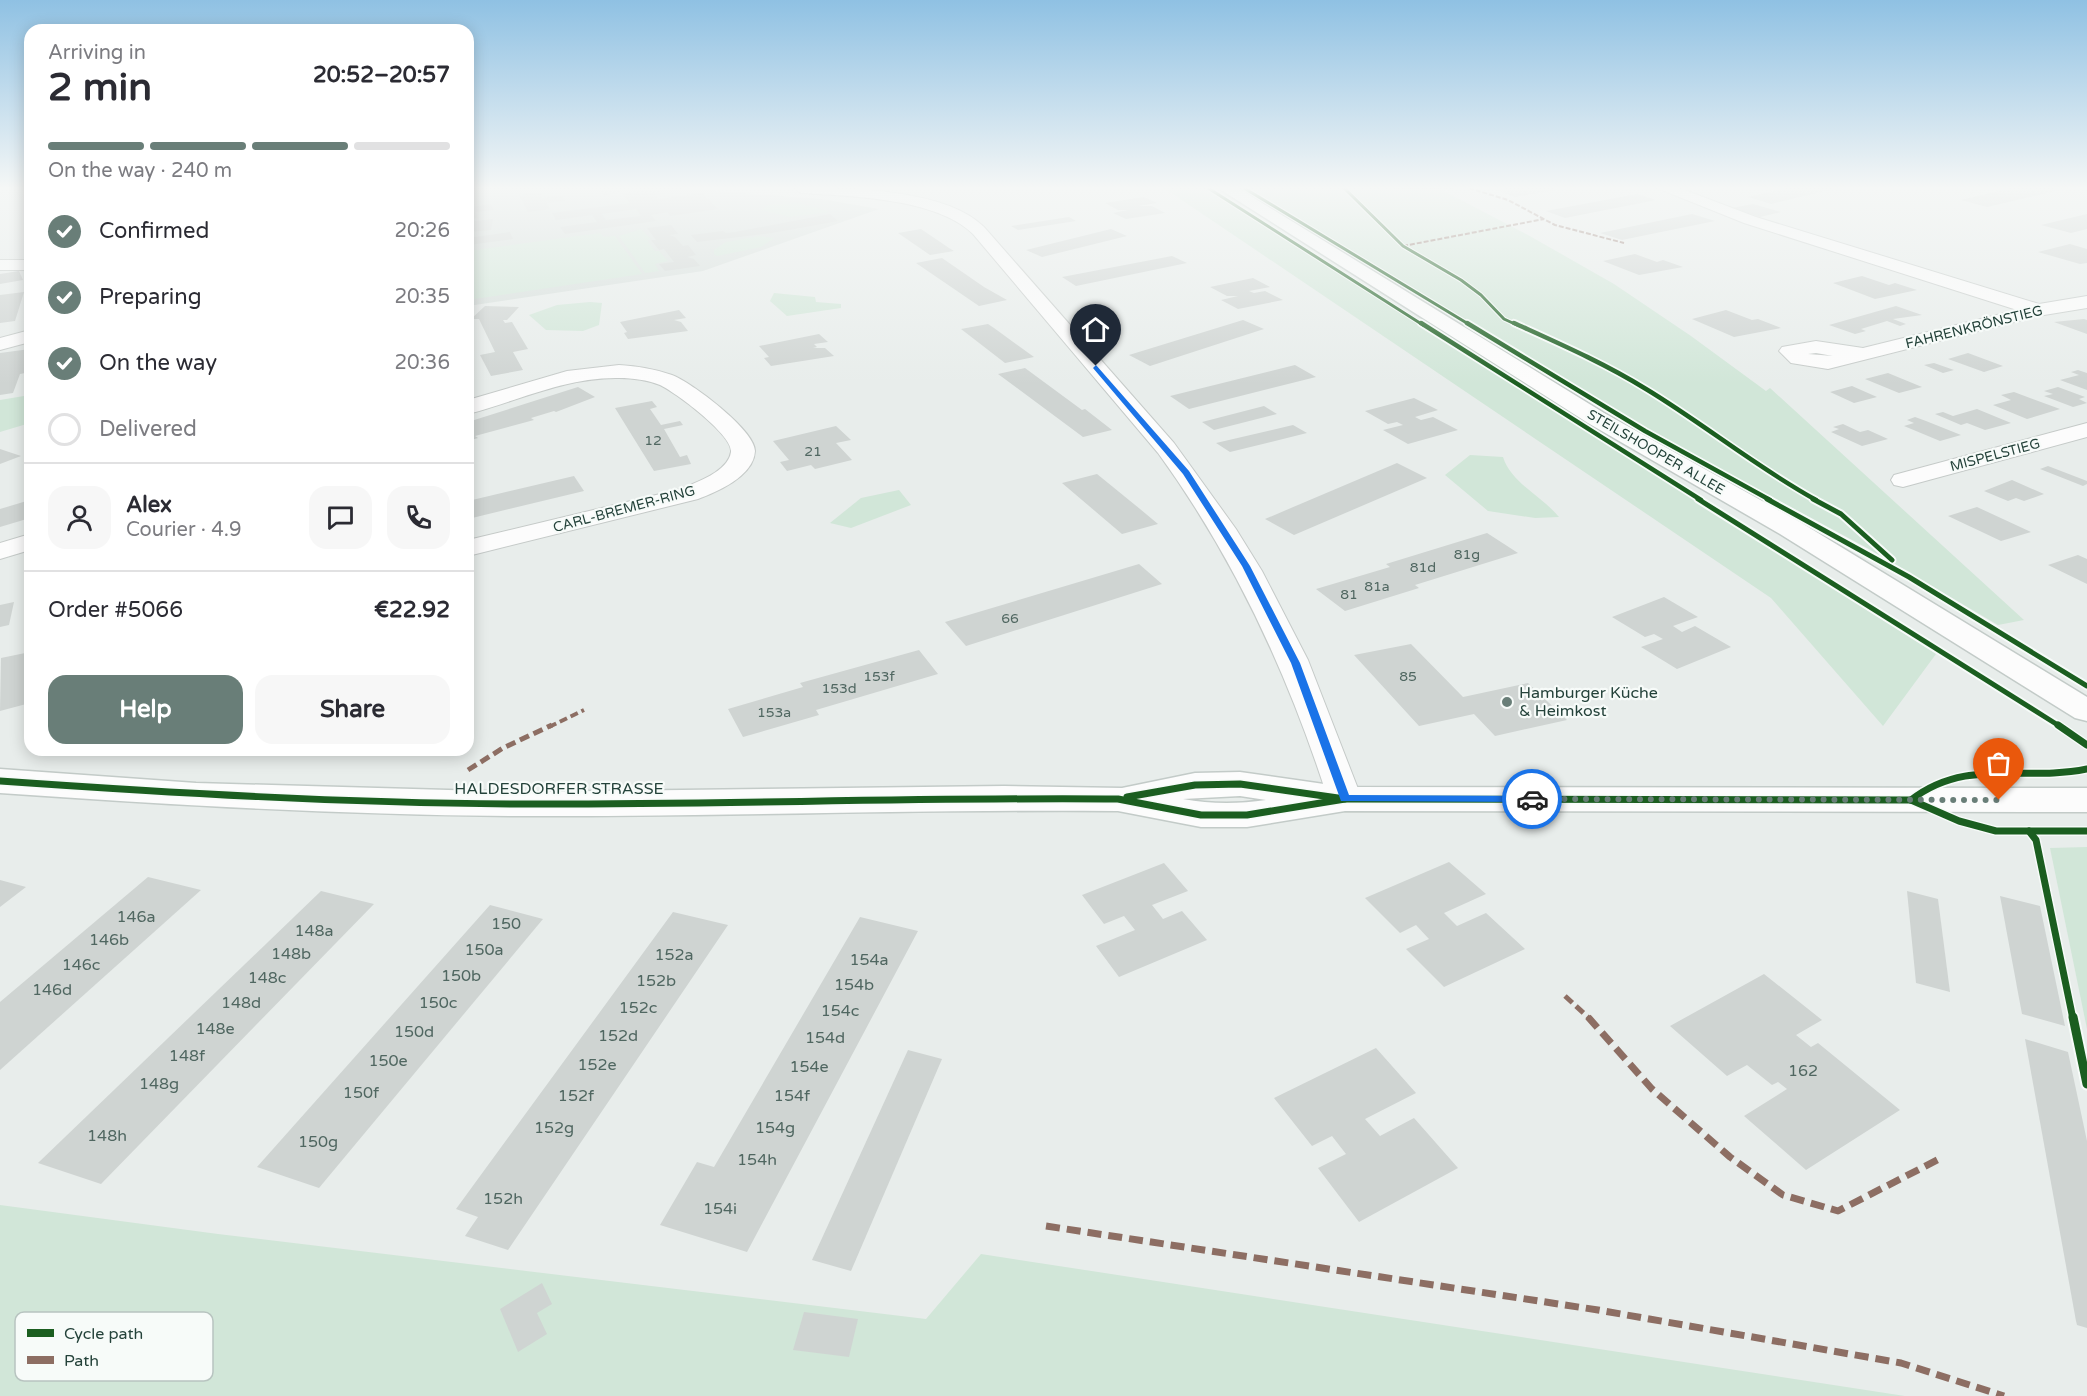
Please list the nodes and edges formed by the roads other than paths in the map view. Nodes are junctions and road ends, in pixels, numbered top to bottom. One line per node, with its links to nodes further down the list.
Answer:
1 (998, 253): 19 (street)
2 (1331, 253): 17 (street, STEILSHOOPER ALLEE)
3 (1856, 253): 7 (street)
4 (0, 264): 5 (street)
5 (24, 265)
6 (2087, 302): 7 (street, FAHRENKRÖNSTIEG)
7 (2038, 310): 10 (street, FAHRENKRÖNSTIEG)
8 (24, 338): 9 (street)
9 (0, 344)
10 (1862, 354)
11 (474, 405): 15 (street, CARL-BREMER-RING)
12 (2087, 430): 13 (street, MISPELSTIEG)
13 (1903, 480)
14 (24, 544): 16 (street)
15 (474, 547)
16 (0, 551)
17 (2087, 711)
18 (0, 781): 19 (street, HALDESDORFER STRASSE)
19 (1345, 799): 20 (street, HALDESDORFER STRASSE)
20 (2087, 800)

